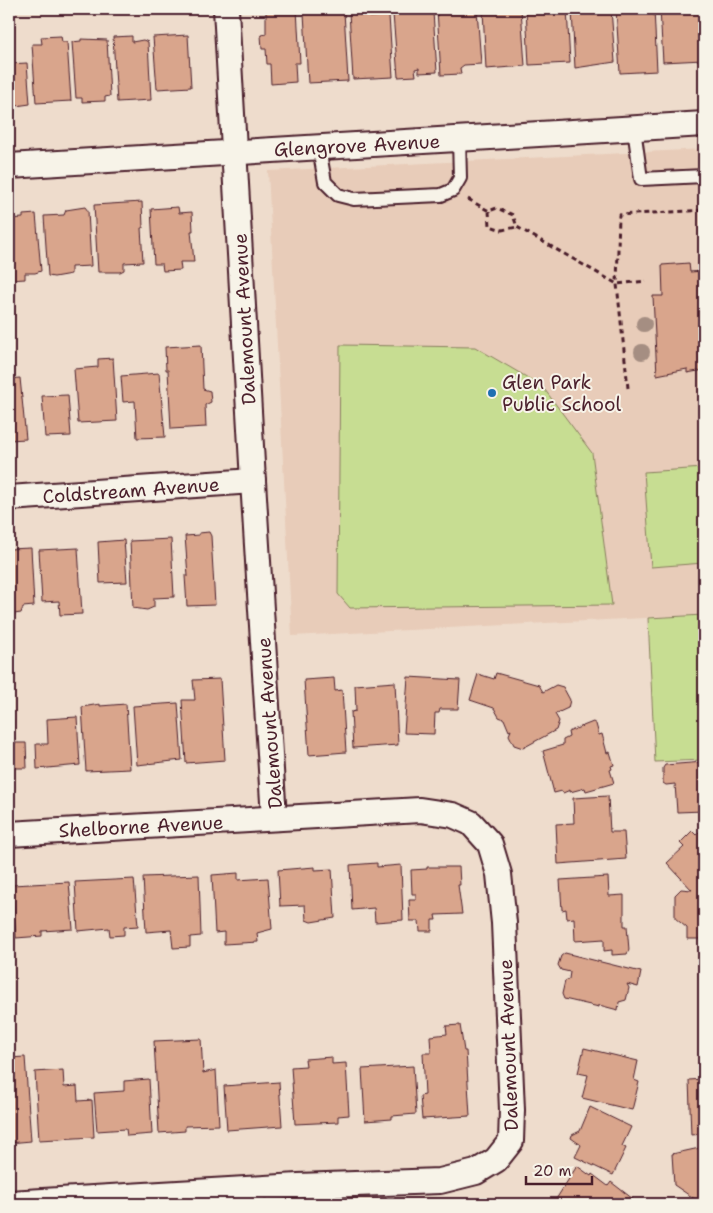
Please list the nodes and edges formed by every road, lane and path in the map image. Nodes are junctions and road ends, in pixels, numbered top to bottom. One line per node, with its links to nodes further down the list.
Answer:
1 (226, 9): 6 (street, Dalemount Avenue)
2 (704, 124): 3 (street, Glengrove Avenue)
3 (634, 128): 4 (street, Glengrove Avenue); 8 (lane)
4 (458, 139): 5 (street, Glengrove Avenue); 9 (lane)
5 (319, 148): 6 (street, Glengrove Avenue); 9 (lane)
6 (234, 152): 7 (street, Glengrove Avenue); 16 (street, Dalemount Avenue)
7 (9, 166)
8 (704, 176)
9 (453, 190): 11 (path)
10 (704, 210): 14 (path)
11 (489, 211): 12 (path); 12 (path)
12 (517, 227): 14 (path)
13 (646, 281): 14 (path)
14 (617, 284): 15 (path)
15 (628, 388)
16 (253, 481): 17 (street, Coldstream Avenue); 18 (street, Dalemount Avenue)
17 (9, 498)
18 (274, 818): 19 (street, Shelborne Avenue); 20 (street, Dalemount Avenue)
19 (9, 834)
20 (299, 1195): 21 (street, Dalemount Avenue)
21 (9, 1203)

